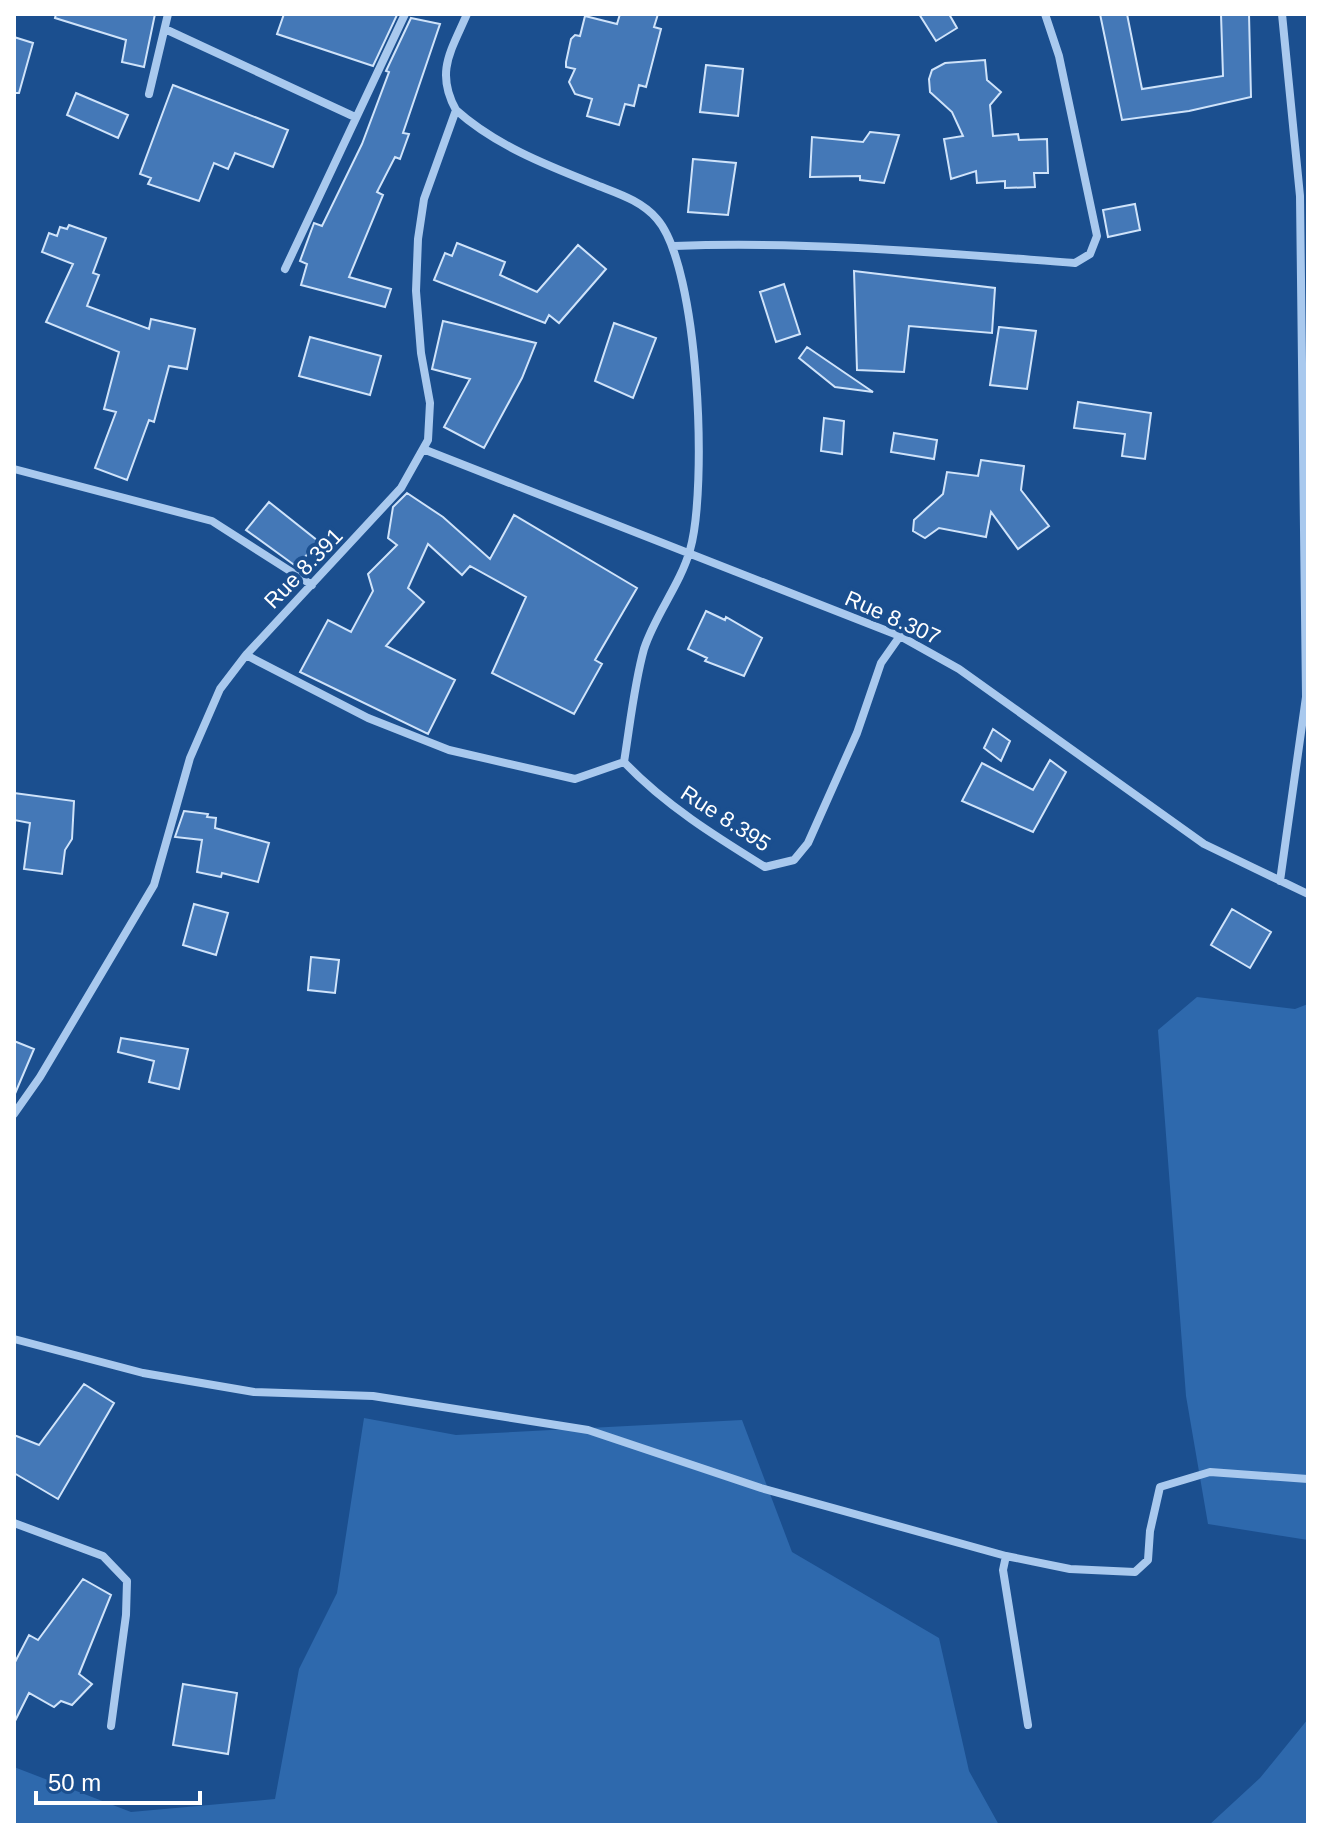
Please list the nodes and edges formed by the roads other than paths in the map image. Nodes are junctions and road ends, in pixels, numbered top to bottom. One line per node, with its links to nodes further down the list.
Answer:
1 (168, 14): 6 (street)
2 (405, 14): 9 (street)
3 (467, 14): 8 (street)
4 (1045, 14): 10 (street)
5 (1282, 14): 18 (street)
6 (165, 29): 7 (street); 9 (street)
7 (149, 94)
8 (456, 110): 10 (street); 12 (street, Rue 8.391)
9 (355, 117): 11 (street)
10 (674, 246): 14 (street)
11 (285, 269)
12 (423, 449): 14 (street, Rue 8.307); 15 (street, Rue 8.391)
13 (14, 469): 15 (street)
14 (690, 553): 16 (street, Rue 8.307); 19 (street)
15 (312, 585): 17 (street, Rue 8.391)
16 (900, 636): 19 (street, Rue 8.395); 20 (street, Rue 8.307)
17 (246, 655): 19 (street); 22 (street, Rue 8.391)
18 (1307, 698): 20 (street)
19 (624, 762)
20 (1280, 881): 21 (street, Rue 8.307)
21 (1308, 894)
22 (14, 1114)
23 (14, 1339): 26 (street)
24 (1308, 1479): 26 (street)
25 (14, 1523): 28 (street)
26 (1006, 1556): 27 (street)
27 (1028, 1725)
28 (111, 1726)

